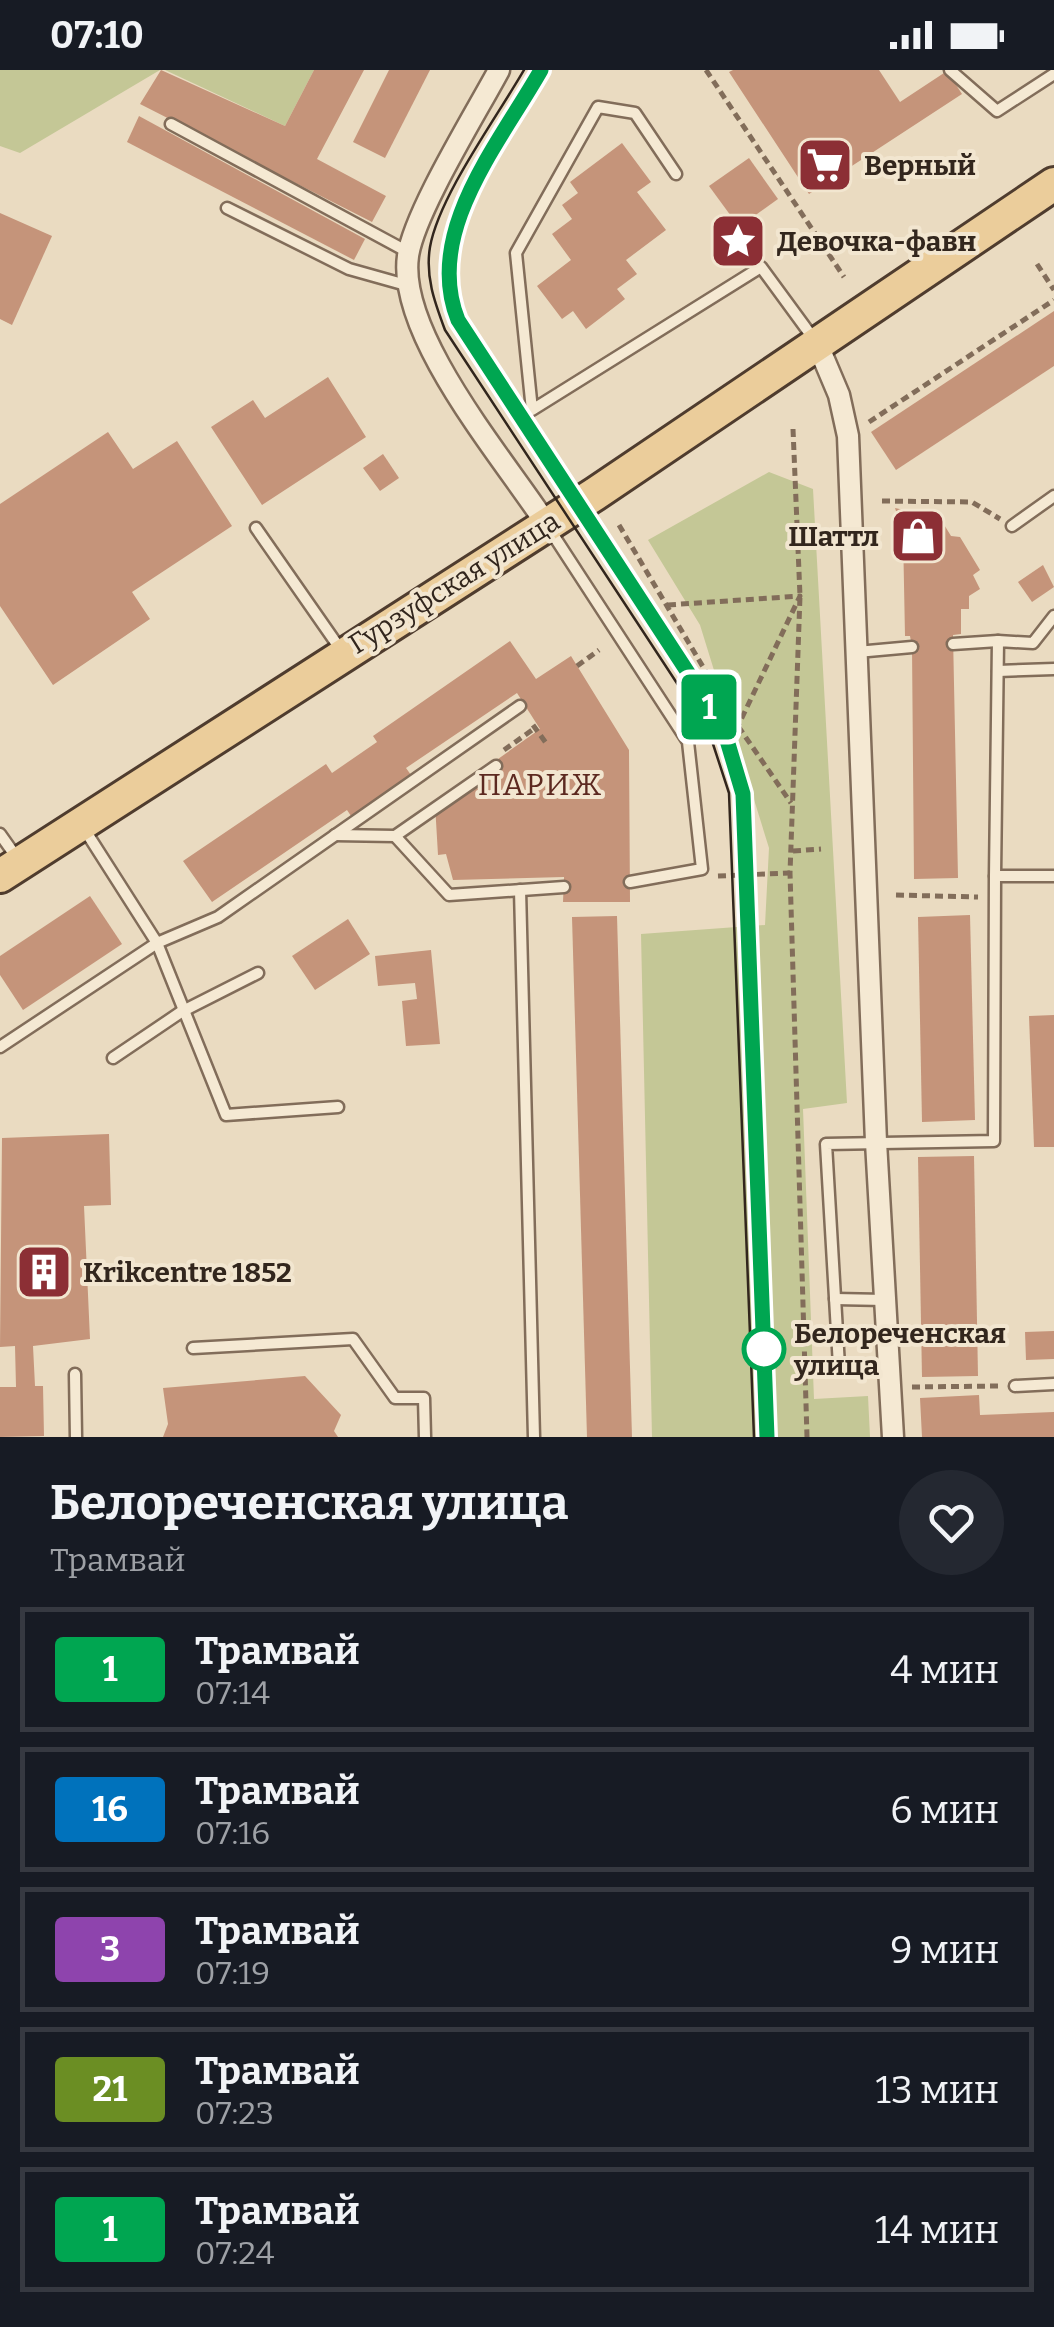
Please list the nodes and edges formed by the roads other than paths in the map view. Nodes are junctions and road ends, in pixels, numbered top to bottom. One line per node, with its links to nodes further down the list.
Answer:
1 (499, 70): 8 (street)
2 (950, 70): 3 (lane)
3 (1054, 74)
4 (171, 124): 8 (lane)
5 (676, 174): 10 (lane)
6 (1052, 188): 10 (main road, Гурзуфская улица)
7 (227, 208): 9 (lane)
8 (408, 252): 9 (street)
9 (406, 285): 12 (street)
10 (817, 343): 12 (main road, Гурзуфская улица); 20 (street)
11 (1054, 496): 13 (lane)
12 (546, 525): 19 (main road, Гурзуфская улица); 32 (lane)
13 (1012, 526)
14 (256, 528): 19 (lane)
15 (1054, 616): 16 (lane)
16 (998, 641): 17 (lane); 22 (lane)
17 (953, 644)
18 (912, 647): 20 (lane)
19 (343, 652): 25 (main road, Гурзуфская улица)
20 (857, 652): 41 (street)
21 (1054, 670): 22 (lane)
22 (998, 672): 30 (lane)
23 (520, 706): 27 (lane)
24 (496, 766): 28 (lane)
25 (80, 822): 29 (main road, Гурзуфская улица); 35 (lane)
26 (0, 834): 29 (lane)
27 (335, 835): 28 (lane); 35 (lane)
28 (395, 836): 34 (lane)
29 (10, 869)
30 (995, 876): 31 (lane); 41 (lane)
31 (1054, 876)
32 (630, 882)
33 (564, 887): 34 (lane)
34 (520, 890): 51 (lane)
35 (156, 943): 37 (lane); 38 (lane)
36 (258, 973): 37 (lane)
37 (181, 1012): 39 (lane); 40 (lane)
38 (0, 1047)
39 (113, 1058)
40 (338, 1107)
41 (876, 1142): 42 (lane); 43 (street)
42 (835, 1298): 43 (lane); 45 (lane)
43 (885, 1300): 52 (street)
44 (193, 1348): 50 (lane)
45 (839, 1366)
46 (75, 1374): 49 (lane)
47 (1054, 1384): 48 (lane)
48 (1014, 1386)
49 (76, 1437)
50 (425, 1437)
51 (534, 1437)
52 (893, 1437)

